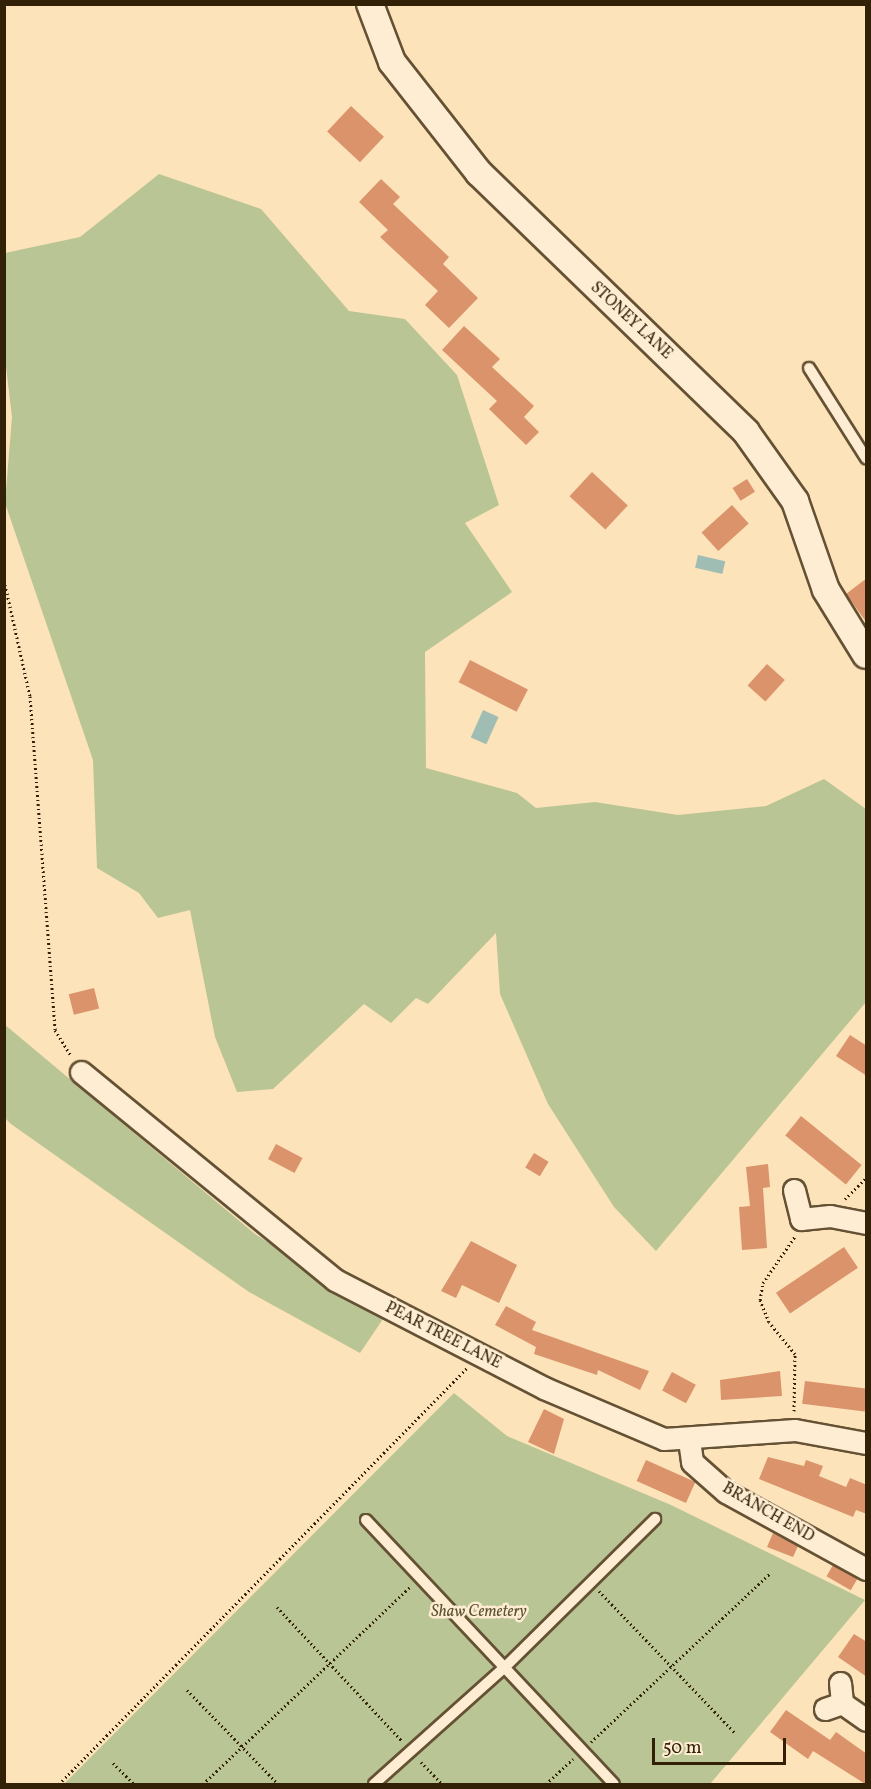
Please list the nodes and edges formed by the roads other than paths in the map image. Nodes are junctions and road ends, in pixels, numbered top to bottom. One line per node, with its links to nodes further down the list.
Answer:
1 (370, 4): 4 (street, STONEY LANE)
2 (809, 368): 3 (lane)
3 (867, 458)
4 (867, 656)
5 (81, 1072): 8 (street, PEAR TREE LANE)
6 (794, 1190): 7 (street)
7 (867, 1223)
8 (689, 1440): 9 (street, PEAR TREE LANE); 12 (street, BRANCH END)
9 (867, 1443)
10 (655, 1519): 13 (lane)
11 (366, 1520): 13 (lane)
12 (867, 1569)
13 (505, 1667): 16 (lane); 17 (lane)
14 (836, 1698): 15 (street)
15 (867, 1720)
16 (374, 1785)
17 (614, 1785)

